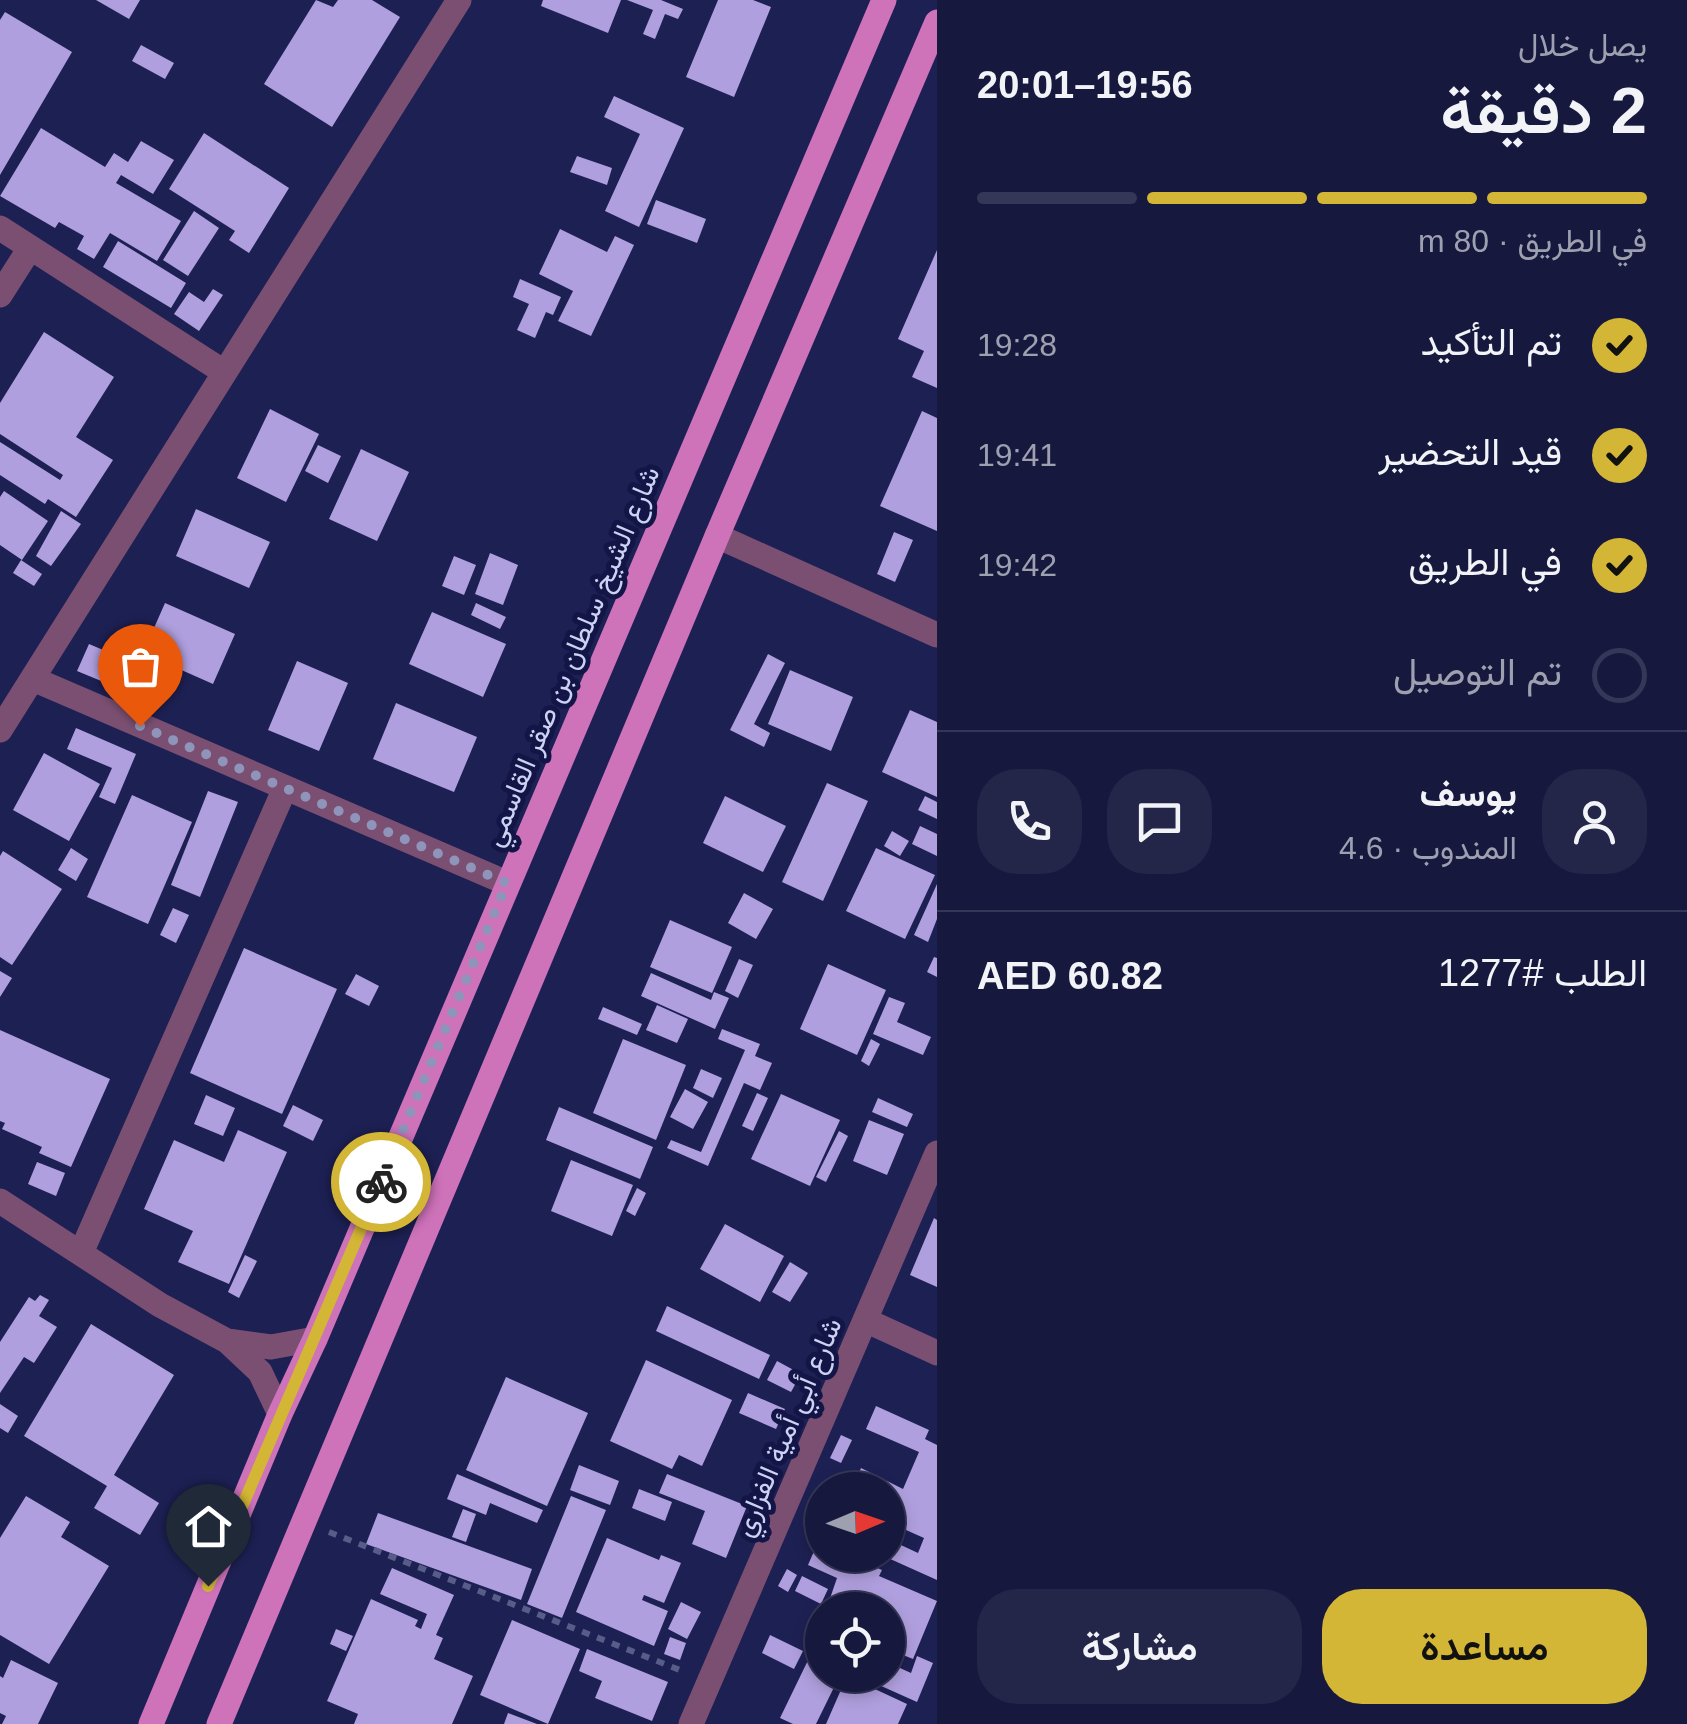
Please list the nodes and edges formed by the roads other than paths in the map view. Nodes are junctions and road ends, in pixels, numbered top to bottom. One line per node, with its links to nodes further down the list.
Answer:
1 (459, 0): 7 (street)
2 (884, 0): 13 (main road, شارع الشيخ سلطان بن صقر القاسمي)
3 (937, 22): 8 (main road)
4 (0, 228): 5 (street)
5 (30, 248): 6 (street); 7 (street)
6 (0, 296)
7 (224, 372): 10 (street)
8 (717, 536): 9 (street); 23 (main road)
9 (937, 635)
10 (32, 679): 11 (street); 12 (street)
11 (0, 730)
12 (284, 788): 13 (street); 16 (street)
13 (507, 883): 18 (main road, شارع الشيخ سلطان بن صقر القاسمي)
14 (937, 1152): 17 (street, شارع أبي أمية الفزاري)
15 (0, 1201): 16 (street)
16 (81, 1253): 19 (street)
17 (866, 1320): 20 (street); 24 (street, شارع أبي أمية الفزاري)
18 (315, 1339): 19 (street); 21 (main road, شارع الشيخ سلطان بن صقر القاسمي)
19 (227, 1341): 21 (street)
20 (937, 1353)
21 (280, 1414): 22 (main road, شارع الشيخ سلطان بن صقر القاسمي)
22 (152, 1724)
23 (220, 1724)
24 (692, 1724)

